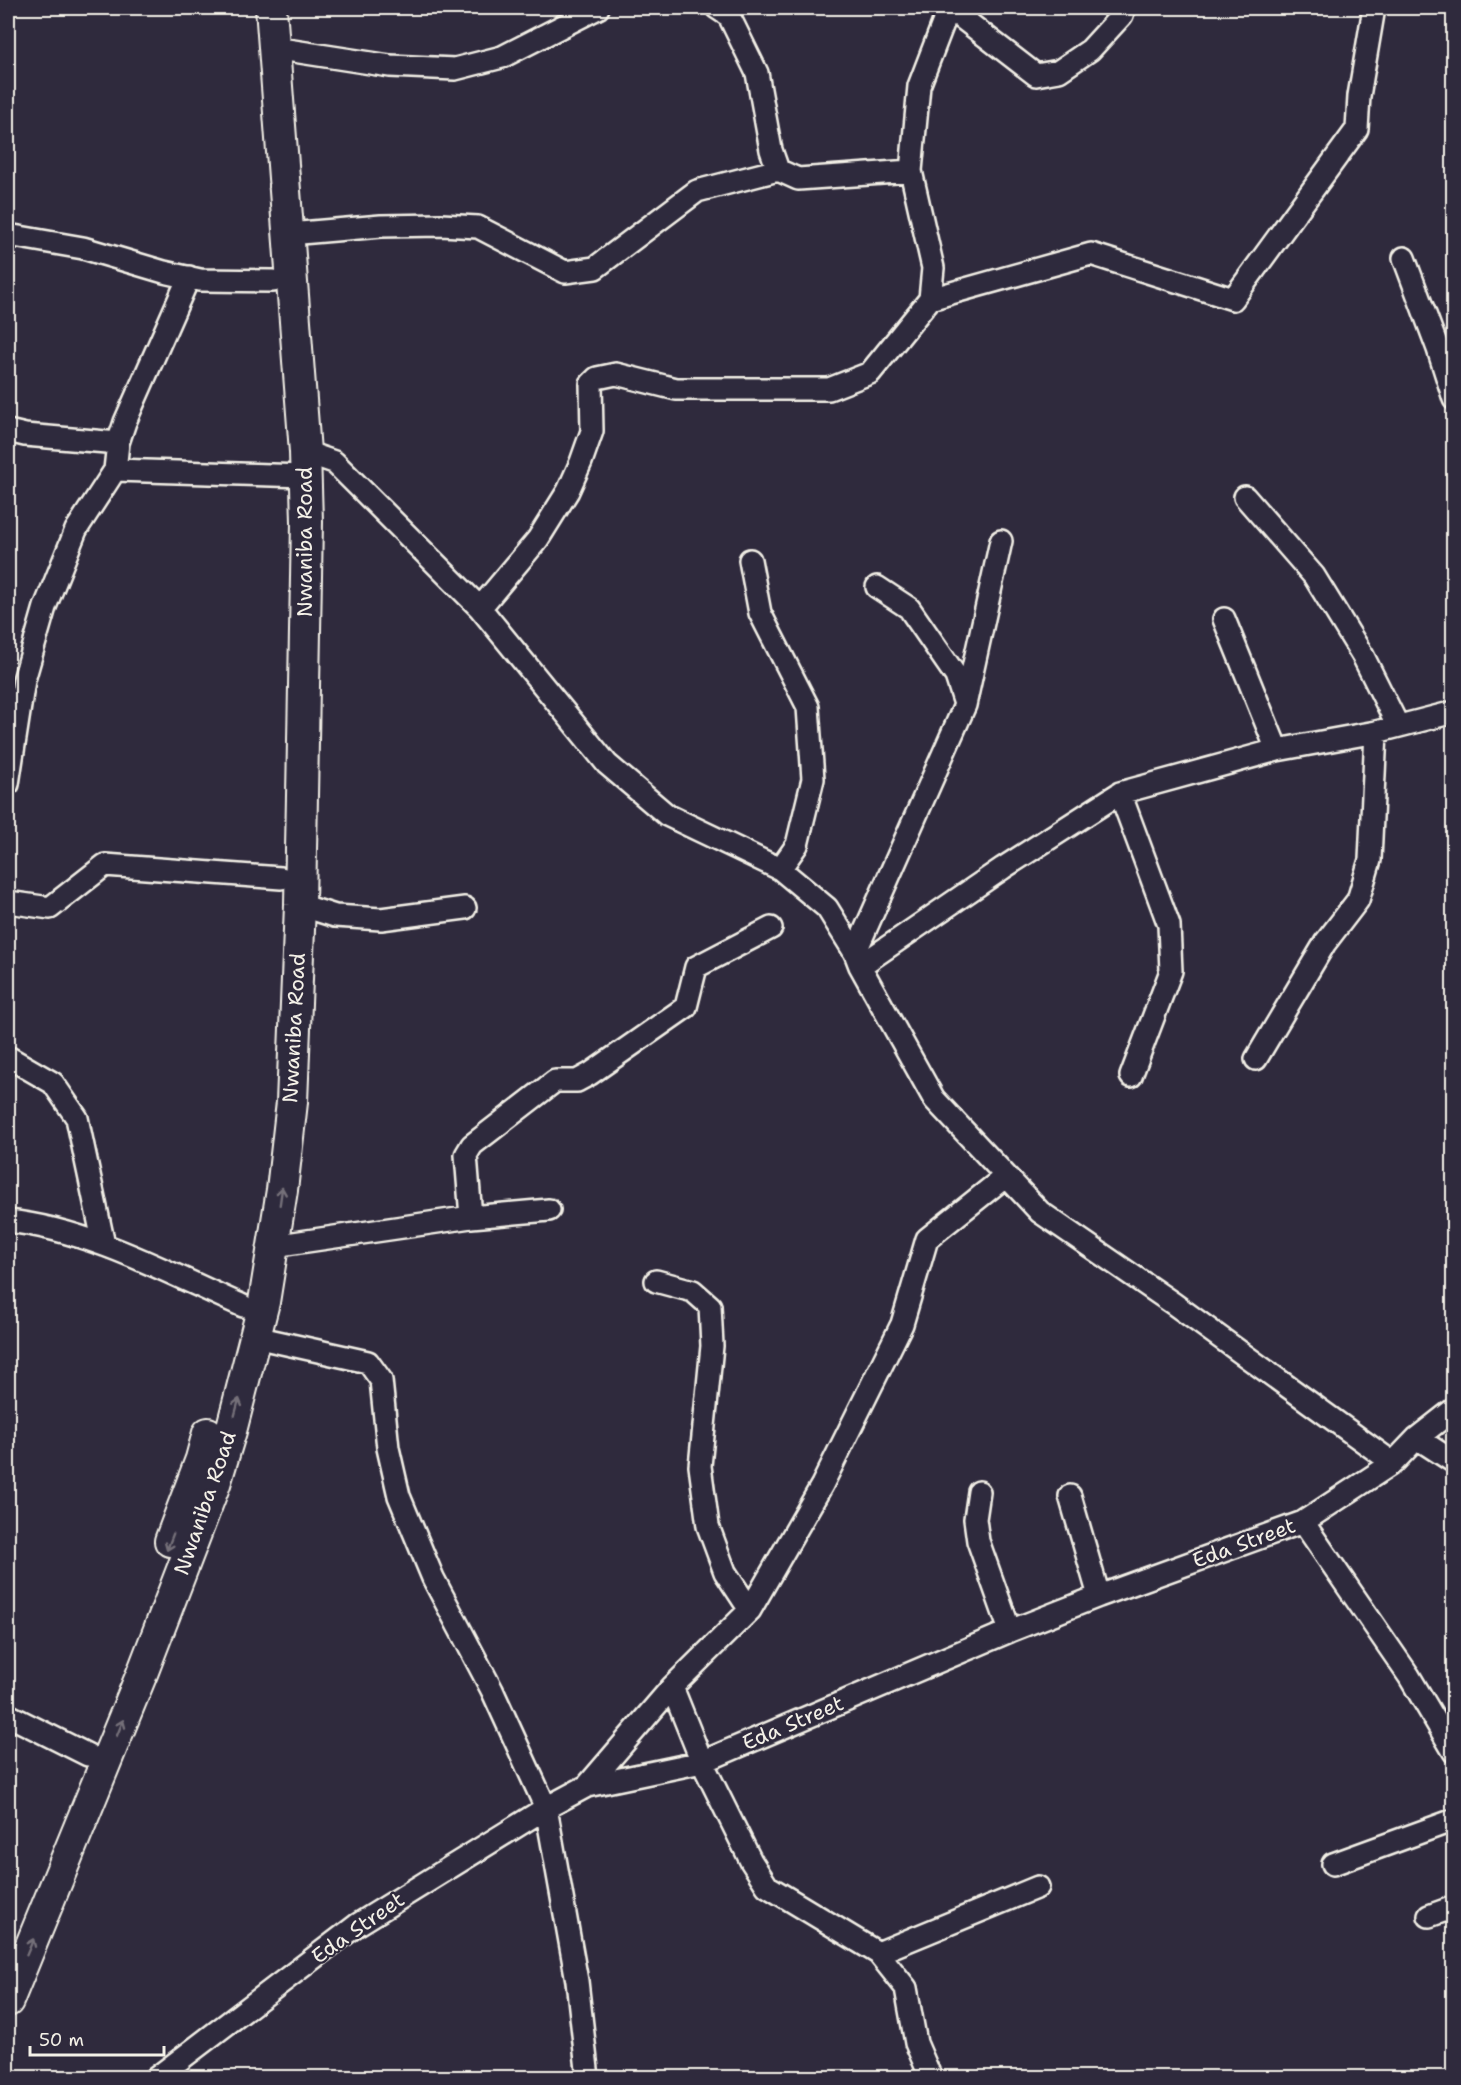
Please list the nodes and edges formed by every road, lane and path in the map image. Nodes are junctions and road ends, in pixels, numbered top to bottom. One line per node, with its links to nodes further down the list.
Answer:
1 (253, 8): 15 (main road)
2 (271, 8): 8 (main road, Nwaniba Road)
3 (598, 8): 8 (street)
4 (717, 8): 9 (street)
5 (949, 8): 6 (street); 10 (street)
6 (1124, 8)
7 (1374, 8): 16 (street)
8 (274, 48): 11 (main road, Nwaniba Road)
9 (778, 170): 10 (street); 11 (street)
10 (911, 171): 16 (street)
11 (289, 234): 20 (main road, Nwaniba Road)
12 (8, 235): 14 (street)
13 (1404, 258): 17 (street)
14 (189, 277): 15 (street); 19 (street)
15 (273, 281): 20 (main road)
16 (930, 299): 26 (street)
17 (1454, 399)
18 (8, 431): 19 (street)
19 (117, 443): 21 (street)
20 (299, 468): 21 (street); 26 (street); 36 (main road); 38 (main road, Nwaniba Road)
21 (115, 470): 33 (street)
22 (1245, 497): 30 (street)
23 (1001, 541): 28 (street)
24 (750, 560): 35 (street)
25 (877, 587): 28 (street)
26 (480, 608): 35 (street)
27 (1224, 619): 32 (street)
28 (965, 705): 41 (street)
29 (1454, 712): 30 (street)
30 (1398, 726): 31 (street)
31 (1377, 732): 32 (street); 43 (street)
32 (1277, 750): 34 (street)
33 (8, 777)
34 (1120, 793): 41 (street); 44 (street)
35 (780, 869): 41 (street)
36 (281, 878): 37 (street); 52 (main road)
37 (8, 902)
38 (300, 905): 39 (street); 50 (main road, Nwaniba Road, one-way to 38)
39 (465, 908)
40 (771, 928): 47 (street)
41 (857, 959): 45 (street)
42 (8, 1057): 49 (street)
43 (1256, 1059)
44 (1131, 1076)
45 (1006, 1176): 57 (street); 62 (street)
46 (549, 1210): 47 (street)
47 (471, 1217): 50 (street)
48 (8, 1221): 49 (street)
49 (104, 1245): 52 (street)
50 (273, 1246): 53 (main road, Nwaniba Road)
51 (656, 1281): 62 (street)
52 (243, 1306): 67 (main road, one-way to 67)
53 (255, 1337): 70 (street); 78 (main road, Nwaniba Road, one-way to 53)
54 (1454, 1409): 55 (street, Eda Street)
55 (1417, 1438): 56 (street); 57 (street, Eda Street)
56 (1454, 1462)
57 (1393, 1463): 60 (street, Eda Street)
58 (979, 1492): 63 (street)
59 (1070, 1496): 61 (street)
60 (1303, 1522): 61 (street, Eda Street); 66 (street)
61 (1099, 1596): 63 (street, Eda Street)
62 (750, 1610): 64 (street)
63 (1010, 1631): 68 (street, Eda Street)
64 (672, 1687): 68 (street); 69 (street)
65 (8, 1715): 67 (street)
66 (1454, 1752)
67 (88, 1755): 76 (main road)
68 (702, 1762): 69 (street, Eda Street); 77 (street)
69 (587, 1786): 70 (street, Eda Street)
70 (546, 1808): 79 (street, Eda Street); 80 (street)
71 (1454, 1820): 72 (street)
72 (1334, 1864)
73 (1038, 1887): 77 (street)
74 (1454, 1908): 75 (street)
75 (1429, 1916)
76 (8, 1951)
77 (878, 1953): 81 (street)
78 (8, 2001)
79 (156, 2078)
80 (588, 2078)
81 (931, 2078)

